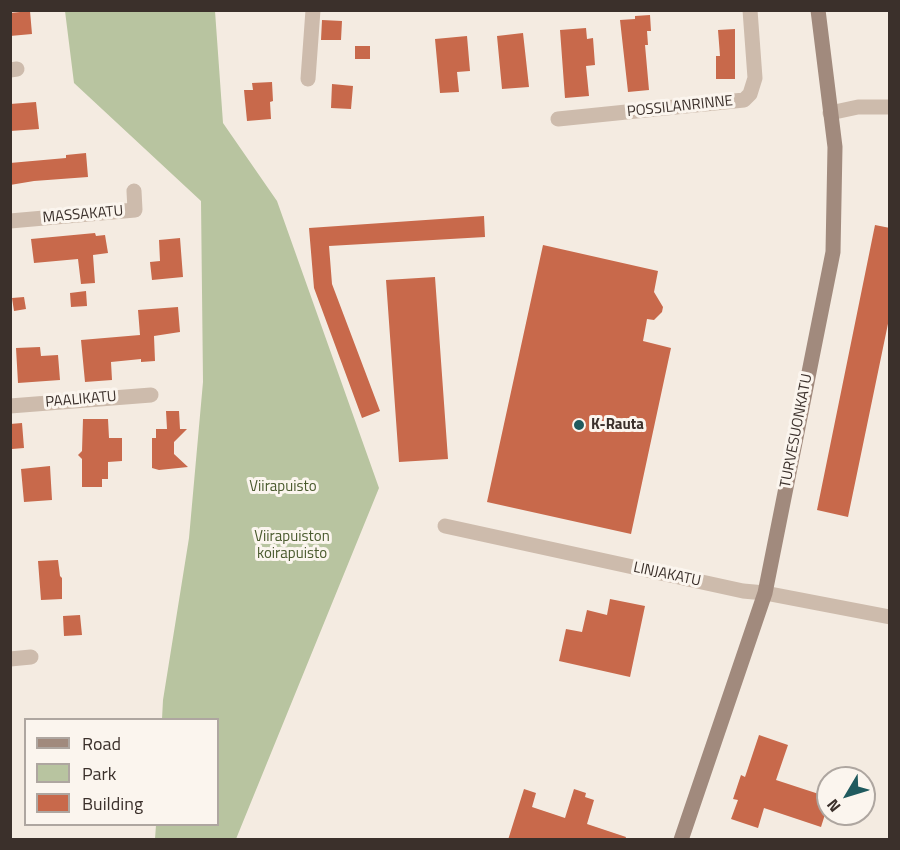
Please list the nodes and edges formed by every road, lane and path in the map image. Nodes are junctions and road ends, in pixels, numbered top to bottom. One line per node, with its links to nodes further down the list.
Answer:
1 (313, 10): 4 (street)
2 (750, 10): 7 (street, POSSILANRINNE)
3 (818, 10): 6 (main road, TURVESUONKATU)
4 (308, 79)
5 (890, 106): 6 (street)
6 (830, 113): 13 (main road, TURVESUONKATU)
7 (558, 119)
8 (134, 191): 9 (street, MASSAKATU)
9 (10, 221)
10 (151, 395): 11 (street, PAALIKATU)
11 (10, 406)
12 (446, 526): 13 (street, LINJAKATU)
13 (765, 593): 14 (street, LINJAKATU); 17 (main road, TURVESUONKATU)
14 (890, 617)
15 (31, 657): 16 (street)
16 (10, 659)
17 (681, 840)

